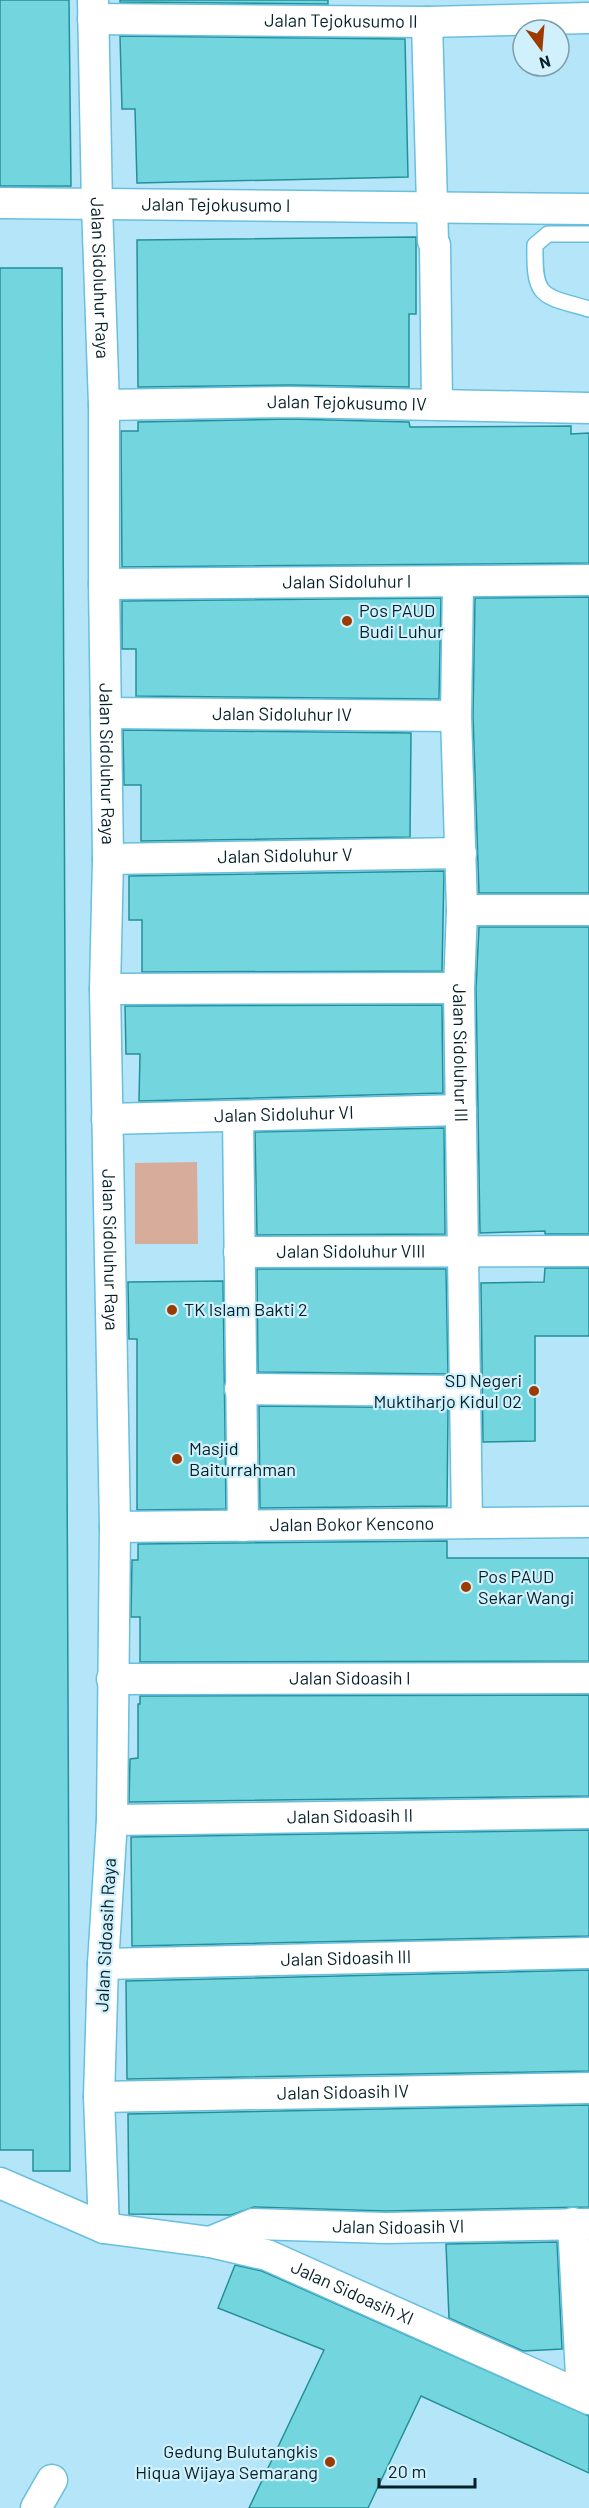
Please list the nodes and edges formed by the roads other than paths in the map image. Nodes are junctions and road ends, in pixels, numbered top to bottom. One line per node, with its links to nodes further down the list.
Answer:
1 (93, 10): 3 (street, Jalan Tejokusumo II); 5 (street, Jalan Sidoluhur Raya)
2 (589, 18): 3 (street, Jalan Tejokusumo II)
3 (427, 22): 6 (street)
4 (0, 203): 5 (street, Jalan Tejokusumo I)
5 (97, 205): 6 (street, Jalan Tejokusumo I); 11 (street, Jalan Sidoluhur Raya)
6 (432, 209): 7 (street, Jalan Tejokusumo I); 10 (street)
7 (589, 209)
8 (589, 234): 9 (lane)
9 (589, 309)
10 (437, 404): 11 (street, Jalan Tejokusumo IV); 12 (street, Jalan Tejokusumo IV)
11 (104, 405): 15 (street, Jalan Sidoluhur Raya)
12 (589, 408)
13 (589, 580): 14 (street, Jalan Sidoluhur I)
14 (458, 582): 15 (street, Jalan Sidoluhur I); 17 (street, Jalan Sidoluhur III)
15 (104, 584): 16 (street, Jalan Sidoluhur Raya)
16 (106, 713): 17 (street, Jalan Sidoluhur IV); 19 (street, Jalan Sidoluhur Raya)
17 (456, 716): 18 (street, Jalan Sidoluhur III)
18 (461, 853): 19 (street, Jalan Sidoluhur V); 20 (street, Jalan Sidoluhur III)
19 (108, 859): 23 (street, Jalan Sidoluhur Raya)
20 (462, 910): 21 (street); 22 (street, Jalan Sidoluhur III)
21 (589, 910)
22 (459, 988): 23 (street); 24 (street, Jalan Sidoluhur III)
23 (105, 989): 26 (street, Jalan Sidoluhur Raya)
24 (461, 1110): 25 (street, Jalan Sidoluhur VI); 27 (street, Jalan Sidoluhur III)
25 (238, 1116): 26 (street, Jalan Sidoluhur VI); 29 (street)
26 (107, 1119): 35 (street, Jalan Sidoluhur Raya)
27 (464, 1250): 28 (street, Jalan Sidoluhur VIII); 29 (street, Jalan Sidoluhur VIII); 31 (street, Jalan Sidoluhur III)
28 (589, 1251)
29 (239, 1252): 30 (street)
30 (240, 1389): 31 (street); 34 (street)
31 (465, 1391): 33 (street, Jalan Sidoluhur III)
32 (589, 1522): 33 (street, Jalan Bokor Kencono)
33 (467, 1523): 34 (street, Jalan Bokor Kencono)
34 (243, 1526): 35 (street, Jalan Bokor Kencono)
35 (115, 1527): 37 (street, Jalan Sidoasih Raya)
36 (589, 1678): 37 (street, Jalan Sidoasih I)
37 (112, 1679): 39 (street, Jalan Sidoasih Raya)
38 (589, 1813): 39 (street, Jalan Sidoasih II)
39 (112, 1820): 41 (street, Jalan Sidoasih Raya)
40 (589, 1953): 41 (street, Jalan Sidoasih III)
41 (103, 1964): 43 (street, Jalan Sidoasih Raya)
42 (589, 2088): 43 (street, Jalan Sidoasih IV)
43 (99, 2097): 46 (street, Jalan Sidoasih Raya)
44 (0, 2183): 46 (street)
45 (581, 2224): 47 (street, Jalan Sidoasih VI); 48 (street)
46 (104, 2228): 47 (street, Jalan Sidoasih XI)
47 (210, 2242): 48 (street, Jalan Sidoasih XI)
48 (585, 2397)
49 (52, 2480): 50 (street)
50 (36, 2508)

